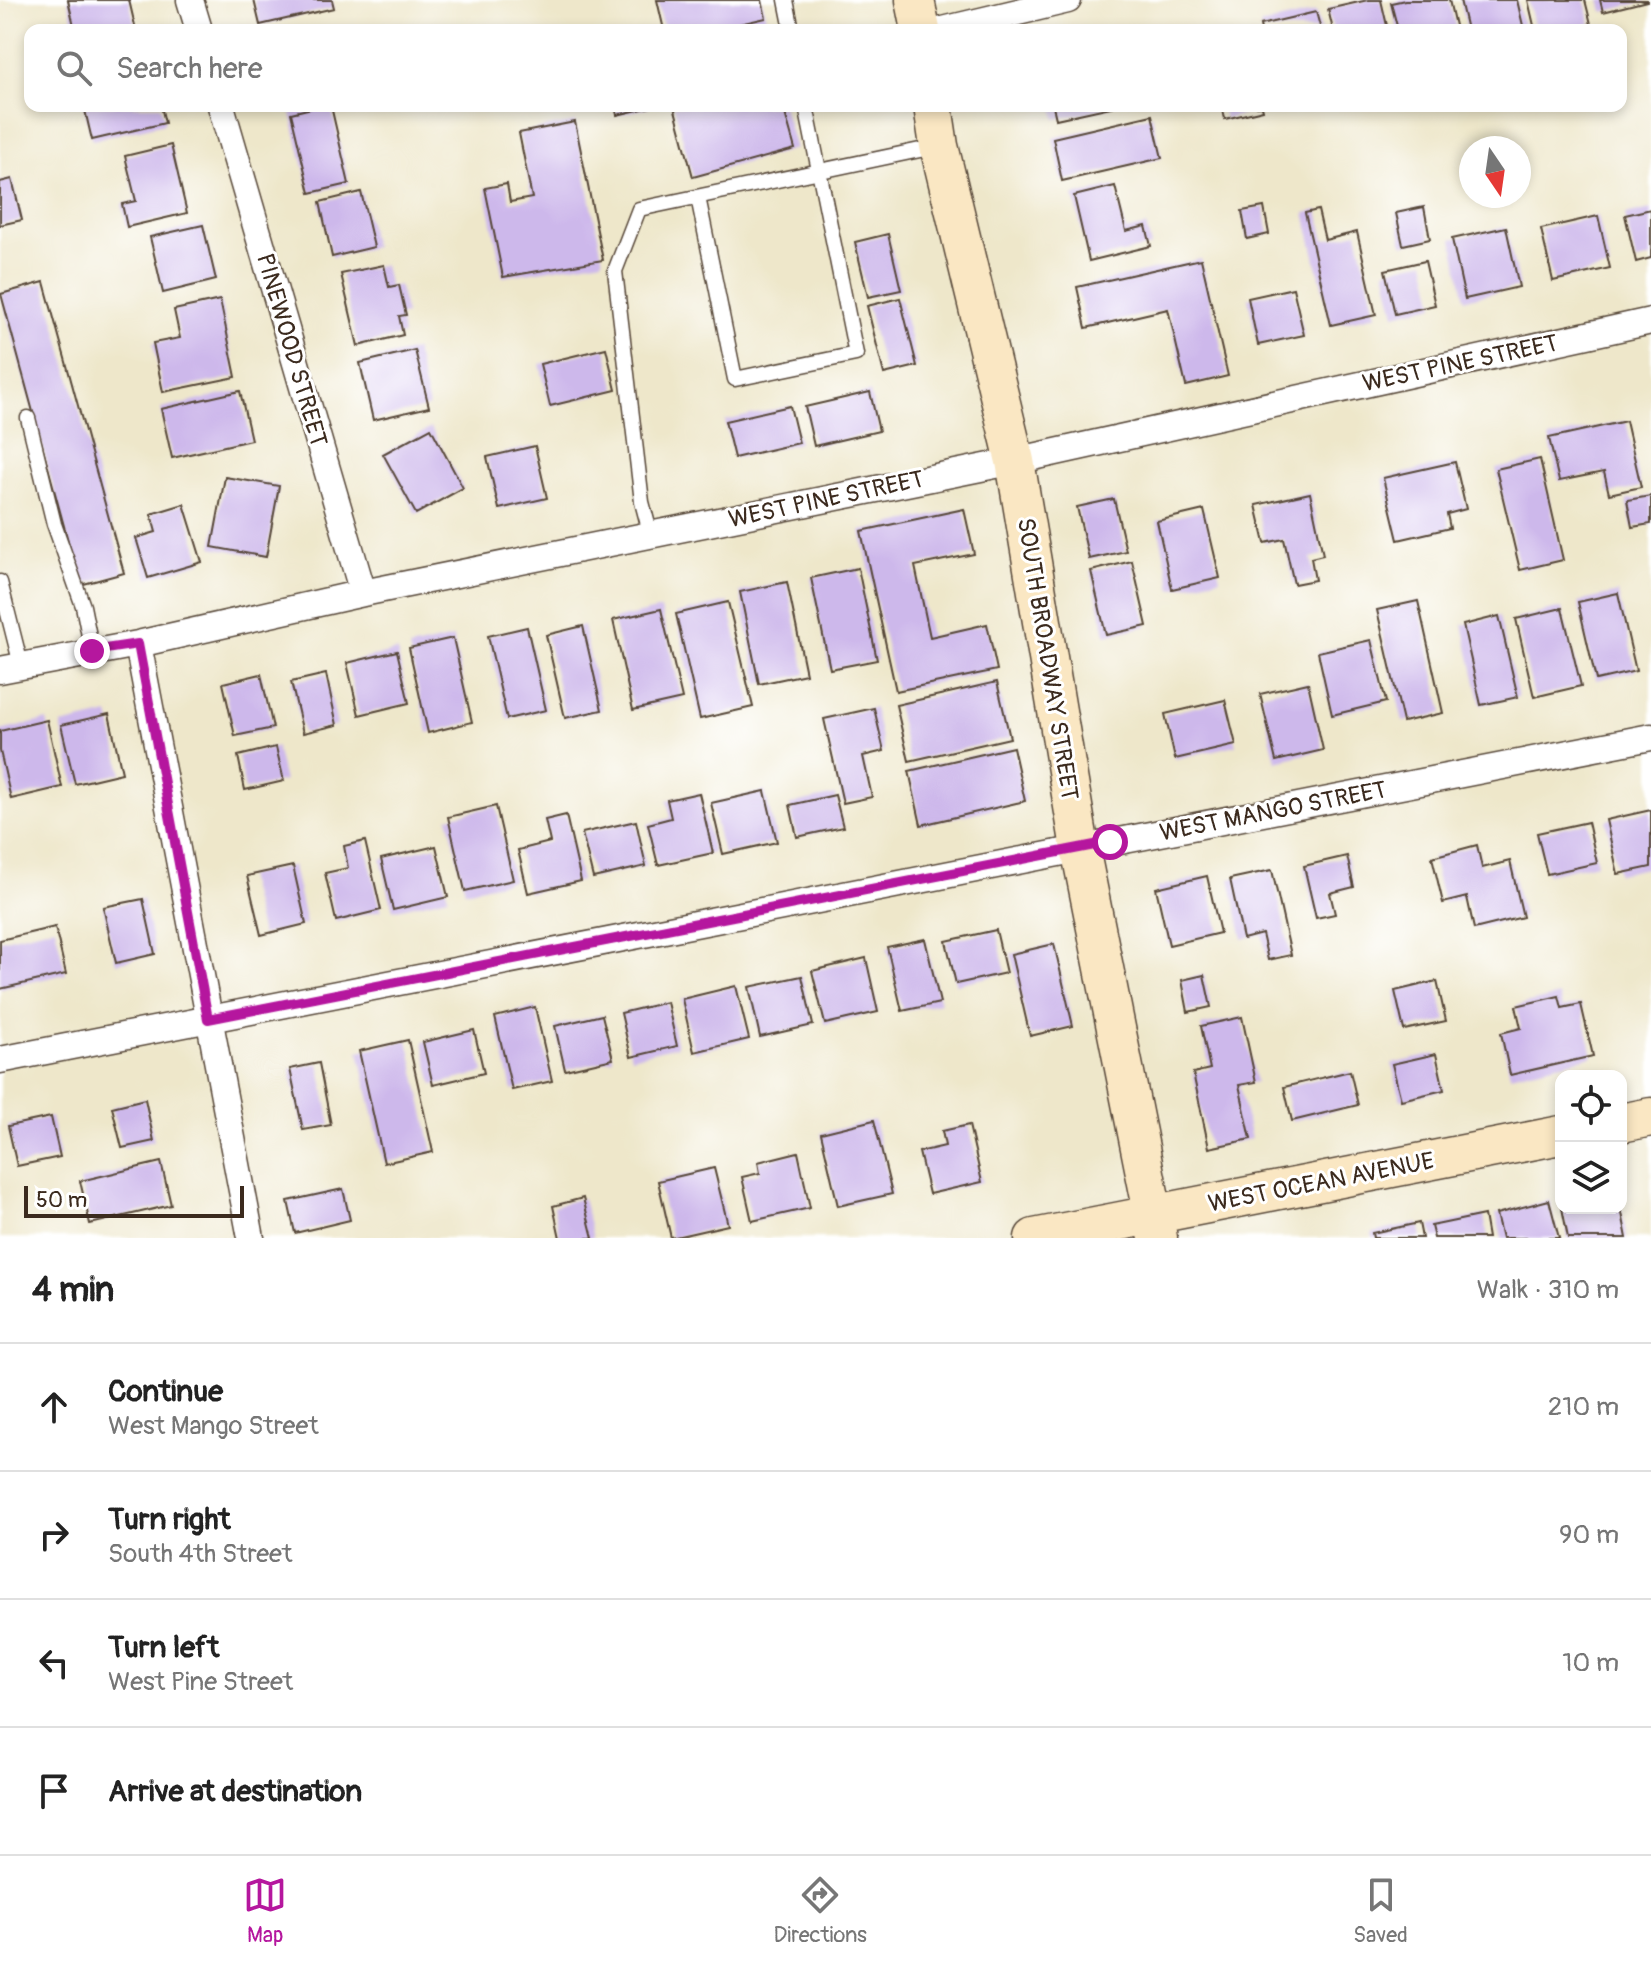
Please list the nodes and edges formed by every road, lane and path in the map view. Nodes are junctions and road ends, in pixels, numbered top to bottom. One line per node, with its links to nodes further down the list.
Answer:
1 (190, 0): 5 (street)
2 (786, 0): 6 (lane)
3 (915, 0): 7 (street)
4 (1068, 0): 8 (street)
5 (197, 24)
6 (791, 24)
7 (920, 24)
8 (968, 24)
9 (223, 112): 20 (street, PINEWOOD STREET)
10 (807, 112): 13 (lane)
11 (934, 112): 12 (street, SOUTH BROADWAY STREET)
12 (939, 146): 13 (lane); 17 (street, SOUTH BROADWAY STREET)
13 (819, 172): 14 (lane); 14 (lane)
14 (698, 197): 18 (lane)
15 (1651, 321): 17 (street, WEST PINE STREET)
16 (28, 418): 22 (lane)
17 (1015, 461): 18 (street, WEST PINE STREET); 25 (street, SOUTH BROADWAY STREET)
18 (651, 536): 20 (street, WEST PINE STREET)
19 (0, 582): 23 (lane)
20 (363, 593): 21 (street, WEST PINE STREET)
21 (138, 644): 22 (street, WEST PINE STREET); 26 (street)
22 (92, 651): 23 (street, WEST PINE STREET)
23 (11, 667)
24 (1651, 737): 25 (street, WEST MANGO STREET)
25 (1080, 848): 26 (street, WEST MANGO STREET); 31 (street, SOUTH BROADWAY STREET)
26 (208, 1019): 27 (street, WEST MANGO STREET); 32 (street)
27 (0, 1060)
28 (1651, 1117): 29 (street)
29 (1627, 1122)
30 (1555, 1136): 31 (street, WEST OCEAN AVENUE)
31 (1155, 1226): 33 (street, WEST OCEAN AVENUE)
32 (251, 1238)
33 (1034, 1238)

